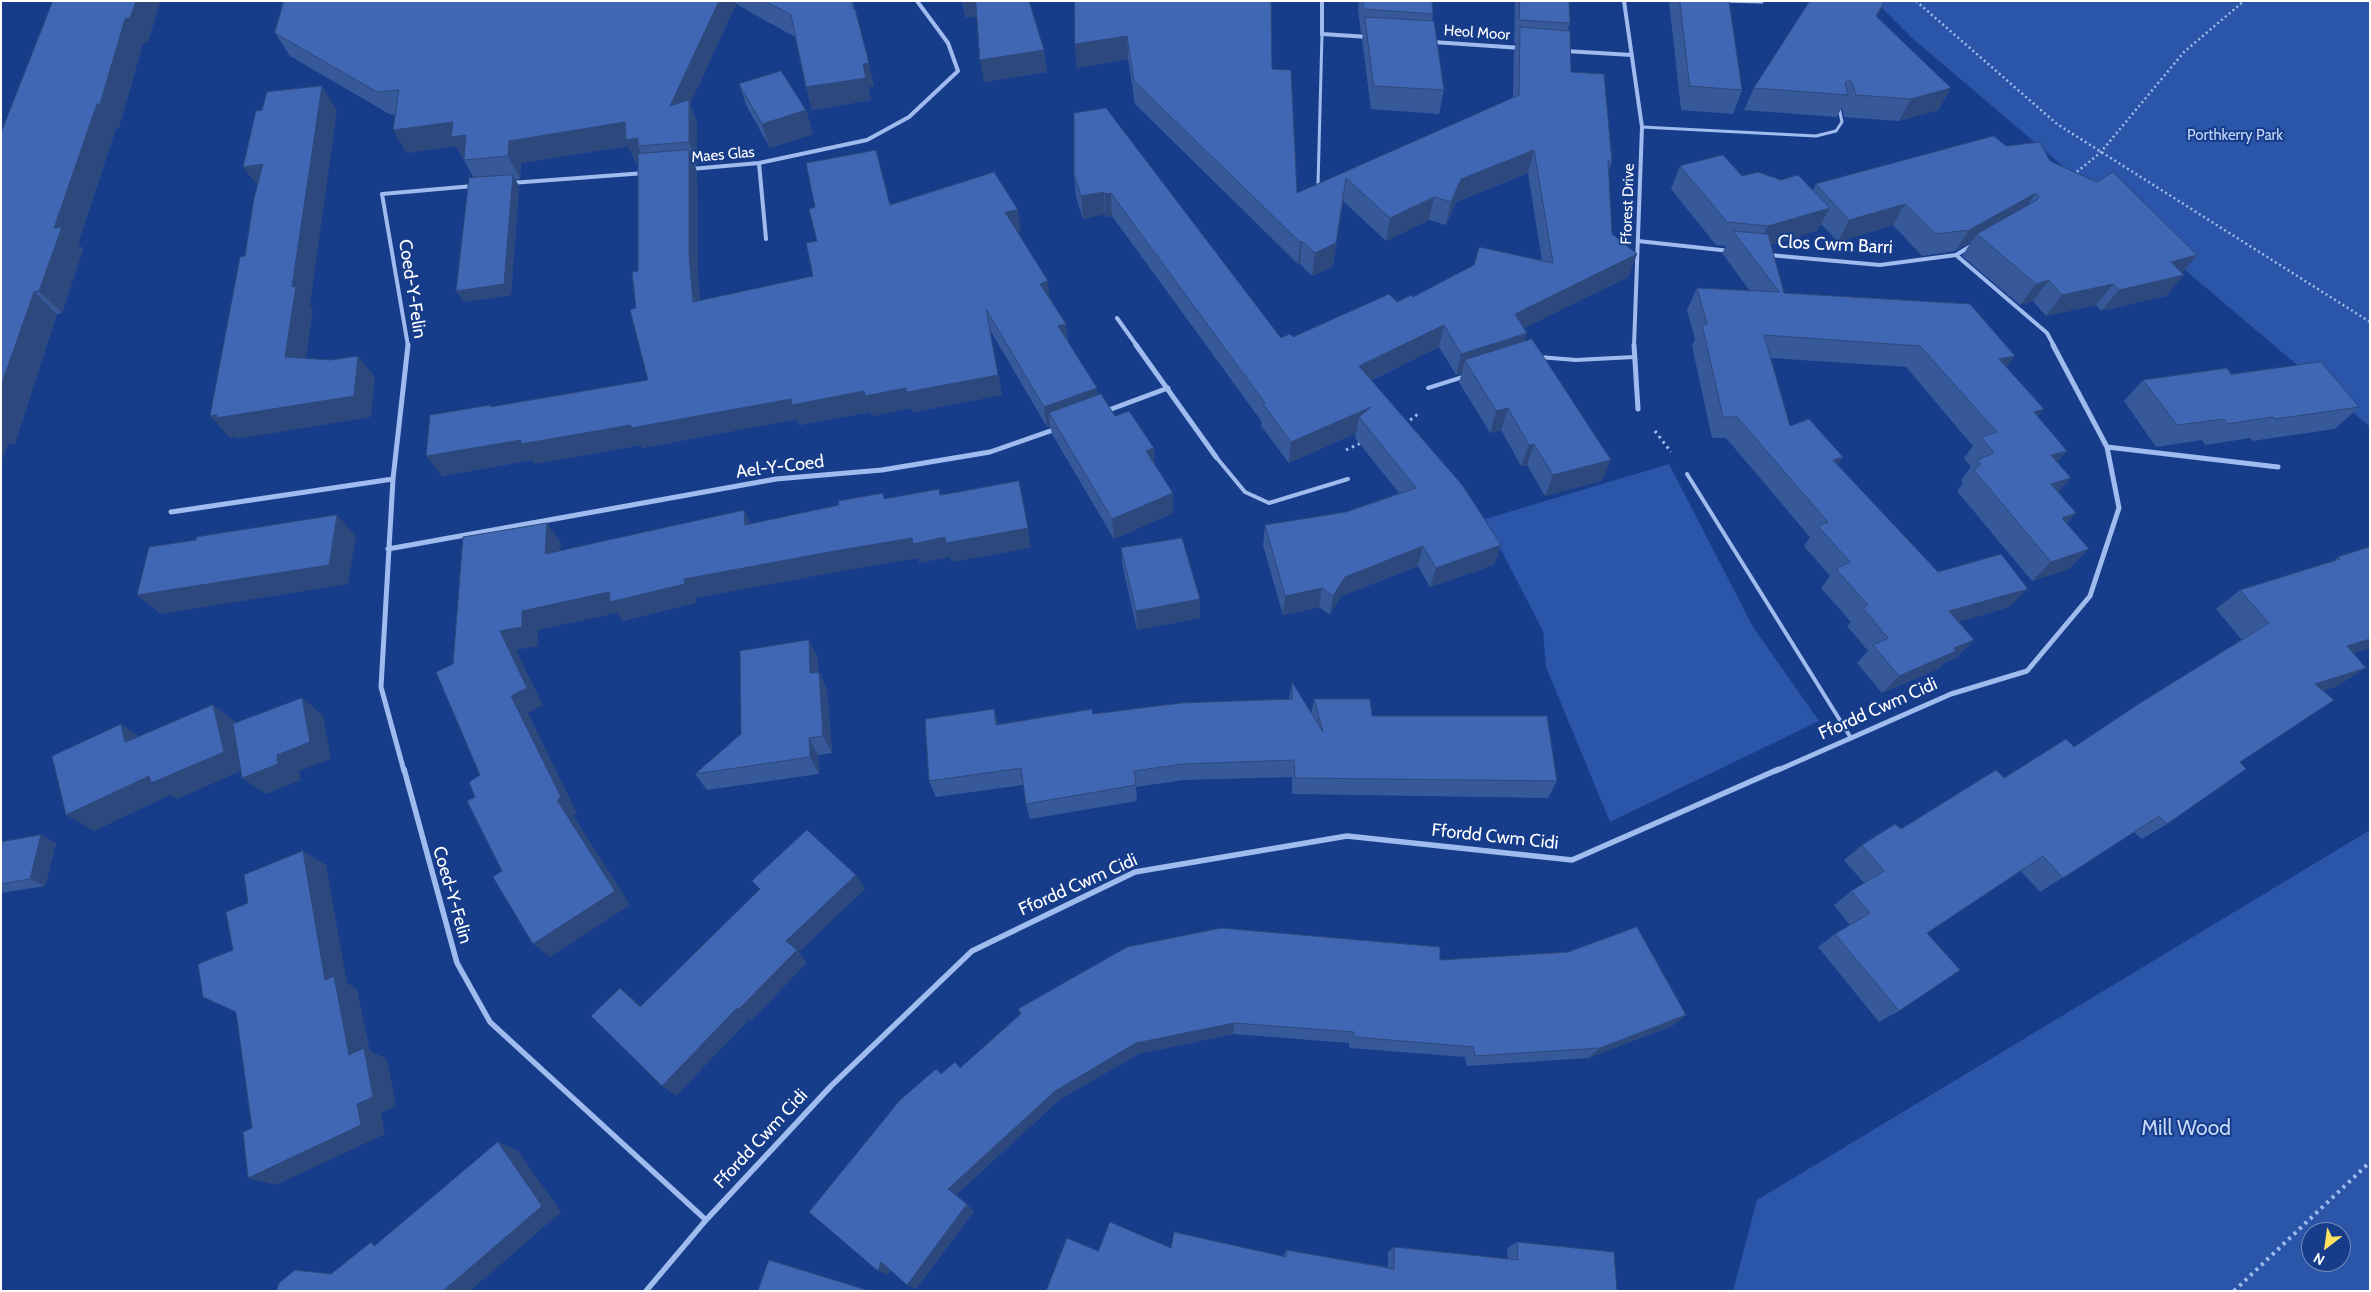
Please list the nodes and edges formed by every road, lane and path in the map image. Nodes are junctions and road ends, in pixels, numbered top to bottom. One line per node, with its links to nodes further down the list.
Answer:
1 (918, 1): 17 (street, Maes Glas)
2 (1322, 1): 8 (street)
3 (1624, 1): 13 (street, Fforest Drive)
4 (1723, 1): 7 (lane)
5 (1916, 1): 16 (path)
6 (2244, 1): 16 (path)
7 (1762, 2)
8 (1322, 34): 9 (street); 22 (lane)
9 (1370, 37)
10 (1428, 41): 11 (street, Heol Moor)
11 (1525, 48)
12 (1564, 51): 13 (street)
13 (1632, 55): 15 (street, Fforest Drive)
14 (1838, 105): 15 (lane)
15 (1642, 127): 25 (street, Fforest Drive)
16 (2100, 153): 20 (path); 31 (path)
17 (759, 164): 18 (street, Maes Glas); 24 (street)
18 (690, 169)
19 (650, 172): 21 (street)
20 (2071, 177)
21 (501, 184)
22 (1318, 185)
23 (481, 186): 45 (street, Coed-Y-Felin)
24 (766, 239)
25 (1638, 241): 27 (street); 33 (street, Fforest Drive)
26 (1980, 241): 29 (street, Clos Cwm Barri)
27 (1737, 251)
28 (1767, 254): 29 (street, Clos Cwm Barri)
29 (1956, 255): 40 (street, Ffordd Cwm Cidi)
30 (1117, 318): 35 (street)
31 (2370, 322)
32 (1538, 357): 33 (lane)
33 (1634, 357): 37 (street, Fforest Drive)
34 (1473, 373): 36 (lane)
35 (1168, 388): 38 (street); 41 (street)
36 (1428, 388)
37 (1638, 409): 43 (path)
38 (1102, 412)
39 (1065, 425): 47 (street, Ael-Y-Coed)
40 (2107, 447): 42 (street); 48 (street, Ffordd Cwm Cidi)
41 (1216, 457): 44 (lane)
42 (2278, 467)
43 (1687, 474): 48 (lane)
44 (1348, 478)
45 (393, 479): 46 (street); 47 (street, Coed-Y-Felin)
46 (171, 512)
47 (388, 549): 50 (street, Coed-Y-Felin)
48 (1851, 738): 50 (street, Ffordd Cwm Cidi)
49 (2370, 1162): 52 (path)
50 (706, 1220): 51 (street, Ffordd Cwm Cidi)
51 (646, 1291)
52 (2234, 1291)

